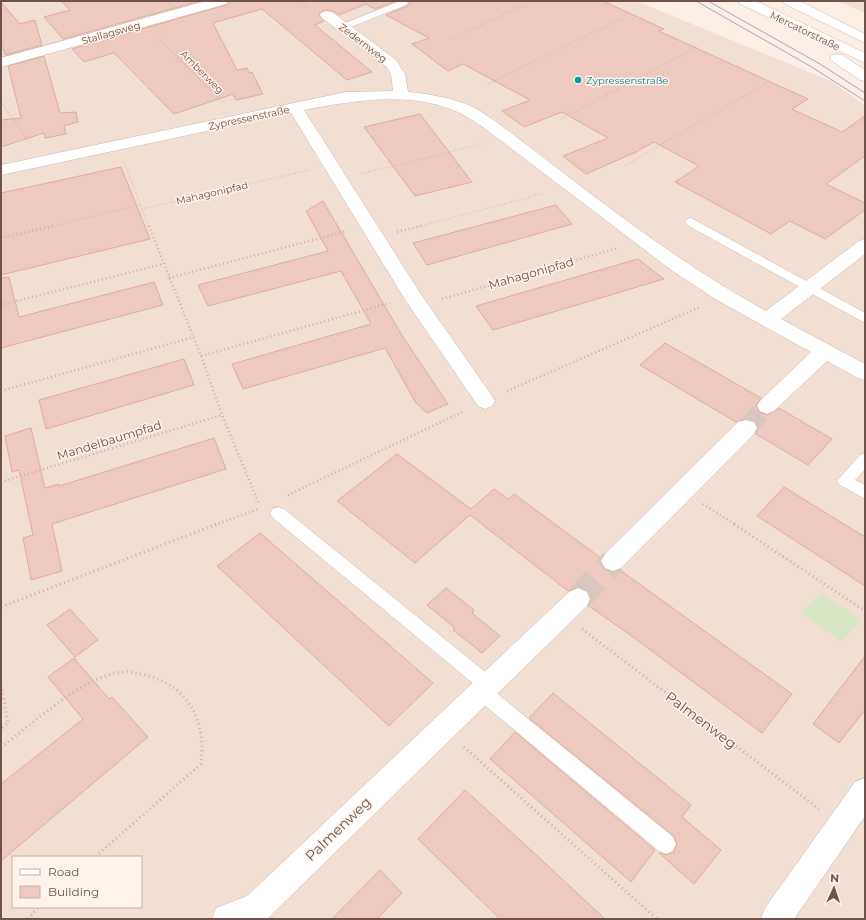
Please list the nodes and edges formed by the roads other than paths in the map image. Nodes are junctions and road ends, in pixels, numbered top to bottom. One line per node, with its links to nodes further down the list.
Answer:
1 (221, 1): 11 (street, Stallagsweg)
2 (745, 1): 5 (street, Mercatorstraße)
3 (792, 1): 8 (street); 9 (street, Mercatorstraße)
4 (403, 3): 7 (lane)
5 (764, 11): 10 (street, Mercatorstraße); 12 (street)
6 (327, 15): 7 (street, Zedernweg)
7 (343, 27): 13 (street, Zedernweg)
8 (865, 32)
9 (865, 39)
10 (865, 59)
11 (1, 63)
12 (865, 77)
13 (401, 95): 14 (street, Zypressenstraße); 20 (street, Zypressenstraße)
14 (295, 108): 15 (street, Zypressenstraße); 23 (street)
15 (1, 170)
16 (691, 222): 18 (lane)
17 (865, 245): 18 (street)
18 (809, 288): 19 (lane); 20 (street)
19 (865, 319)
20 (767, 320): 21 (street, Zypressenstraße)
21 (824, 352): 22 (street, Zypressenstraße); 24 (street)
22 (865, 373)
23 (485, 400)
24 (767, 406)
25 (746, 428): 29 (street)
26 (865, 459): 27 (lane)
27 (865, 493)
28 (280, 505): 31 (lane)
29 (613, 562)
30 (570, 606): 31 (street, Palmenweg)
31 (484, 688): 33 (lane); 34 (street, Palmenweg)
32 (865, 792): 35 (street)
33 (666, 844)
34 (227, 919)
35 (776, 919)

